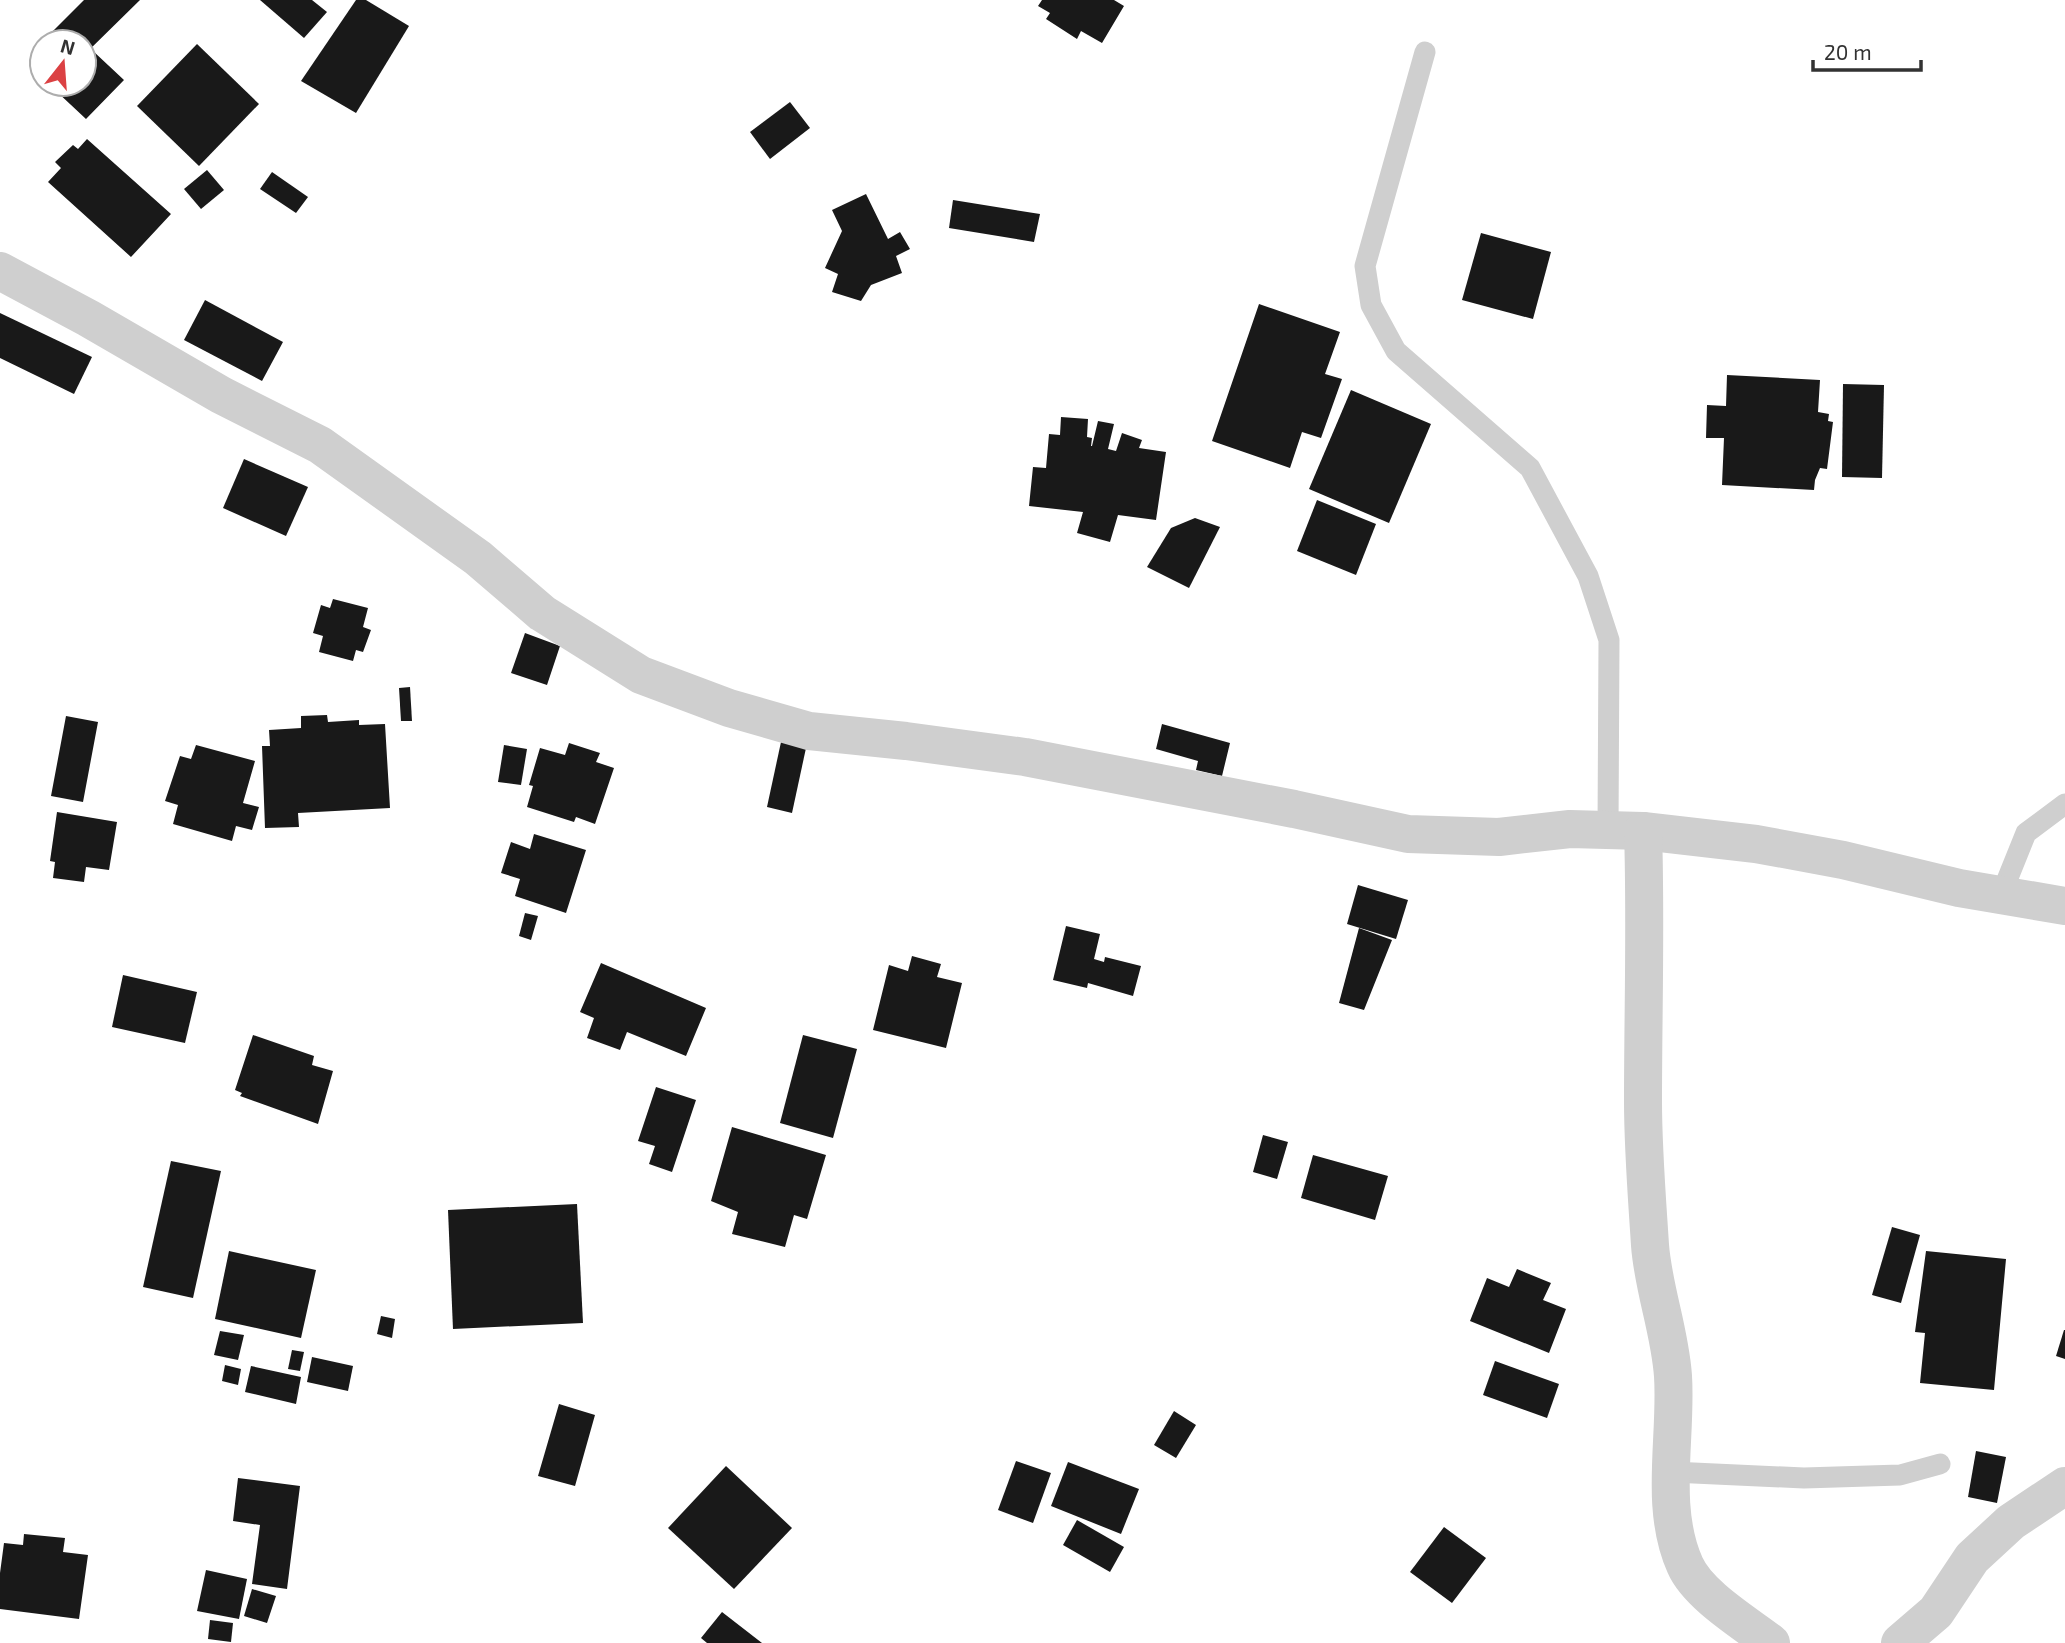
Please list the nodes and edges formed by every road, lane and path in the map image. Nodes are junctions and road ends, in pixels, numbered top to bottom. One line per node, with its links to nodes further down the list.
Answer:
1 (1425, 52): 4 (lane)
2 (0, 271): 4 (street)
3 (2065, 804): 5 (lane)
4 (1626, 830): 5 (street); 8 (street)
5 (2001, 895): 6 (street)
6 (2065, 906)
7 (1940, 1464): 8 (lane)
8 (1672, 1472): 10 (street)
9 (2065, 1486): 11 (street)
10 (1771, 1643)
11 (1900, 1643)

